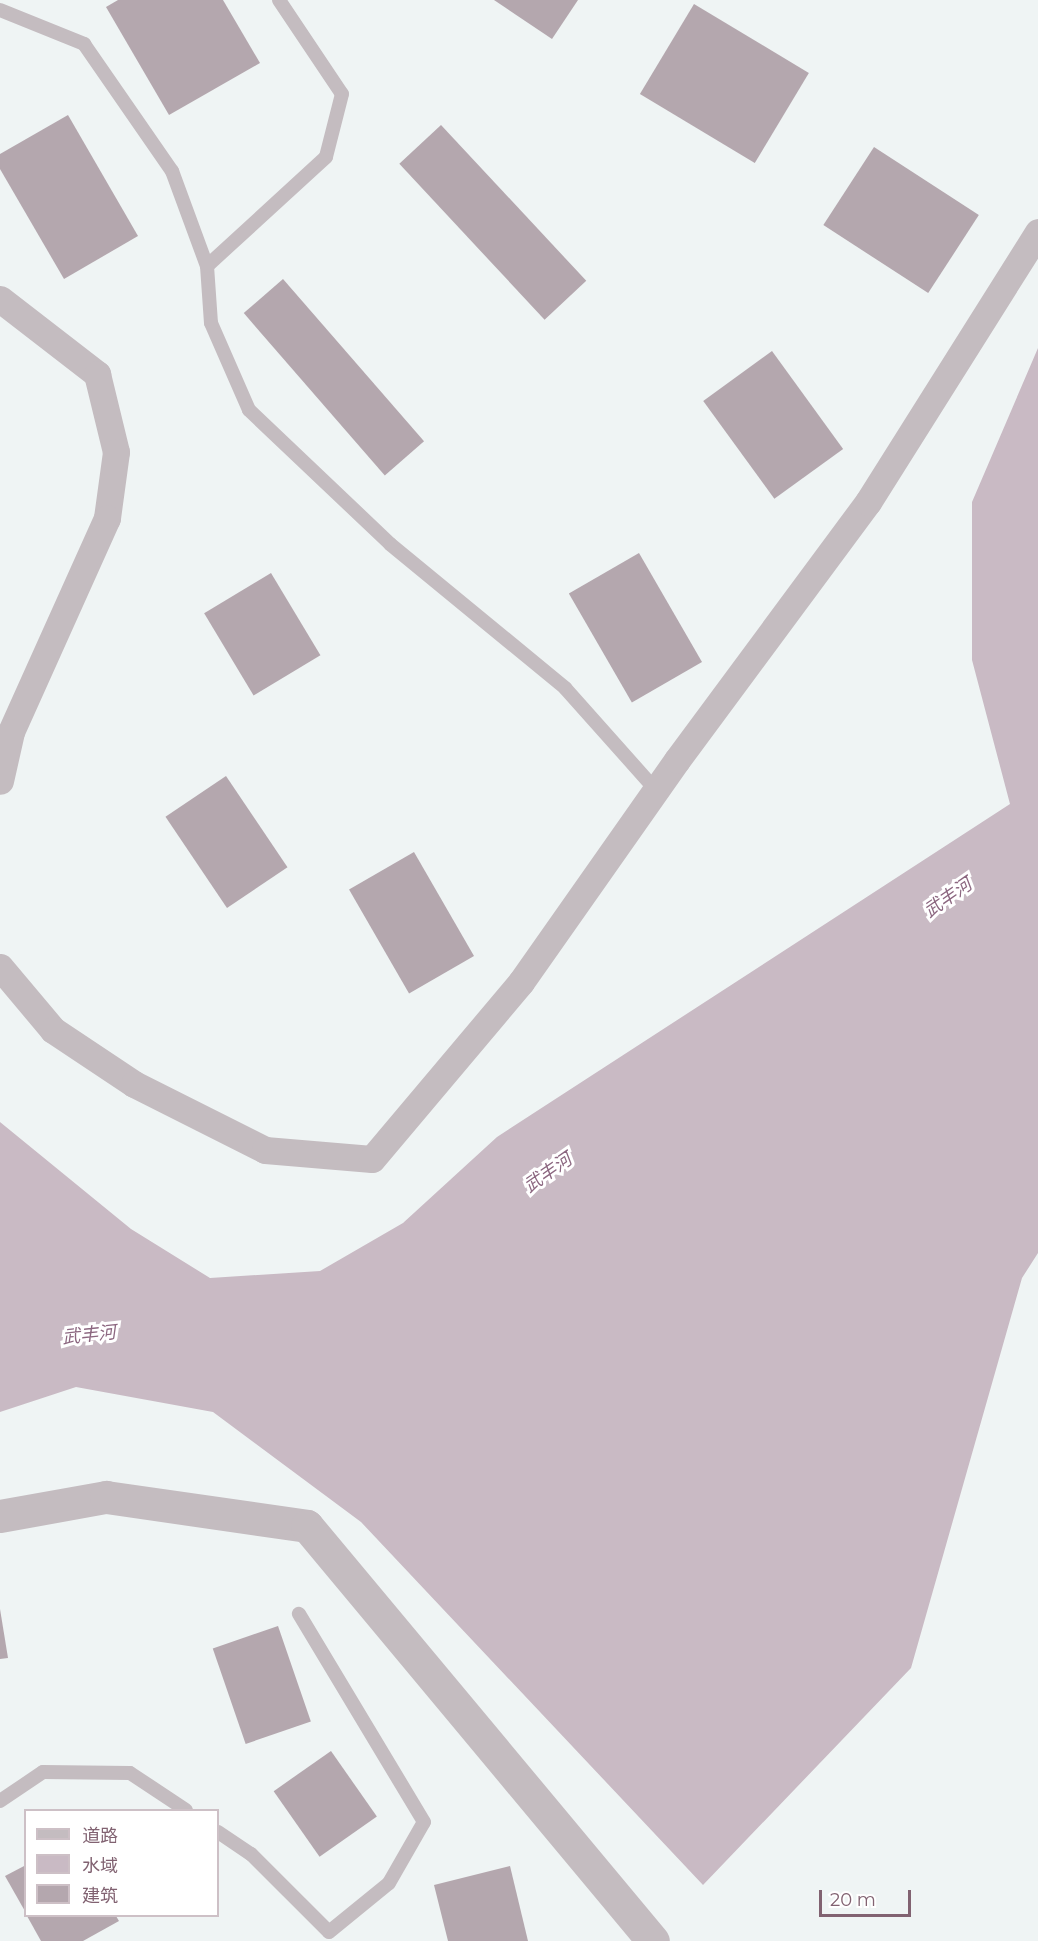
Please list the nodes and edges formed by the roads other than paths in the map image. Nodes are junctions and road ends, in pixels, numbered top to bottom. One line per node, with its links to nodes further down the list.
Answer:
1 (279, 0): 4 (lane)
2 (0, 10): 4 (lane)
3 (1038, 232): 7 (street)
4 (207, 266): 7 (lane)
5 (0, 299): 6 (street)
6 (0, 781)
7 (656, 790): 8 (street)
8 (0, 968)
9 (0, 1516): 14 (street)
10 (299, 1614): 13 (lane)
11 (0, 1801): 12 (lane)
12 (184, 1809)
13 (219, 1833)
14 (653, 1941)

